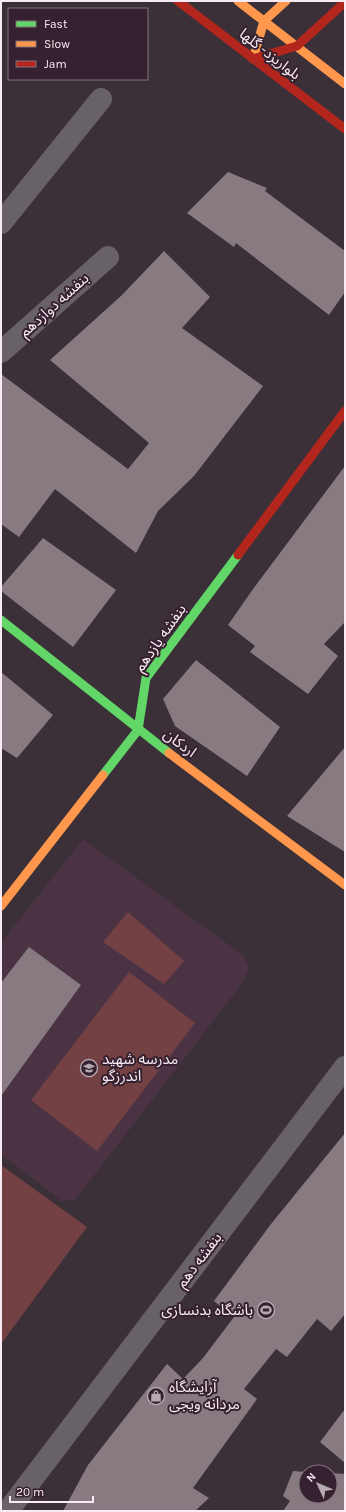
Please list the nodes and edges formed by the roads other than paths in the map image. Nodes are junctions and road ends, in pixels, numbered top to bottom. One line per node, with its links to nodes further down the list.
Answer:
1 (178, 1): 7 (street, بلواریزد- گلها)
2 (238, 1): 5 (street)
3 (286, 1): 5 (street)
4 (345, 2): 6 (street)
5 (264, 21): 6 (street); 7 (street)
6 (297, 46): 7 (street); 8 (street)
7 (253, 59): 10 (street, بلواریزد- گلها)
8 (345, 84)
9 (101, 99): 11 (street)
10 (345, 129)
11 (1, 223)
12 (108, 257): 13 (street, بنفشه دوازدهم)
13 (1, 352)
14 (345, 411): 16 (street, بنفشه یازدهم)
15 (1, 620): 16 (street, اردکان)
16 (138, 730): 17 (street, اردکان); 18 (street, بنفشه یازدهم)
17 (345, 885)
18 (1, 906)
19 (345, 1067): 20 (street, بنفشه دهم)
20 (8, 1511)

